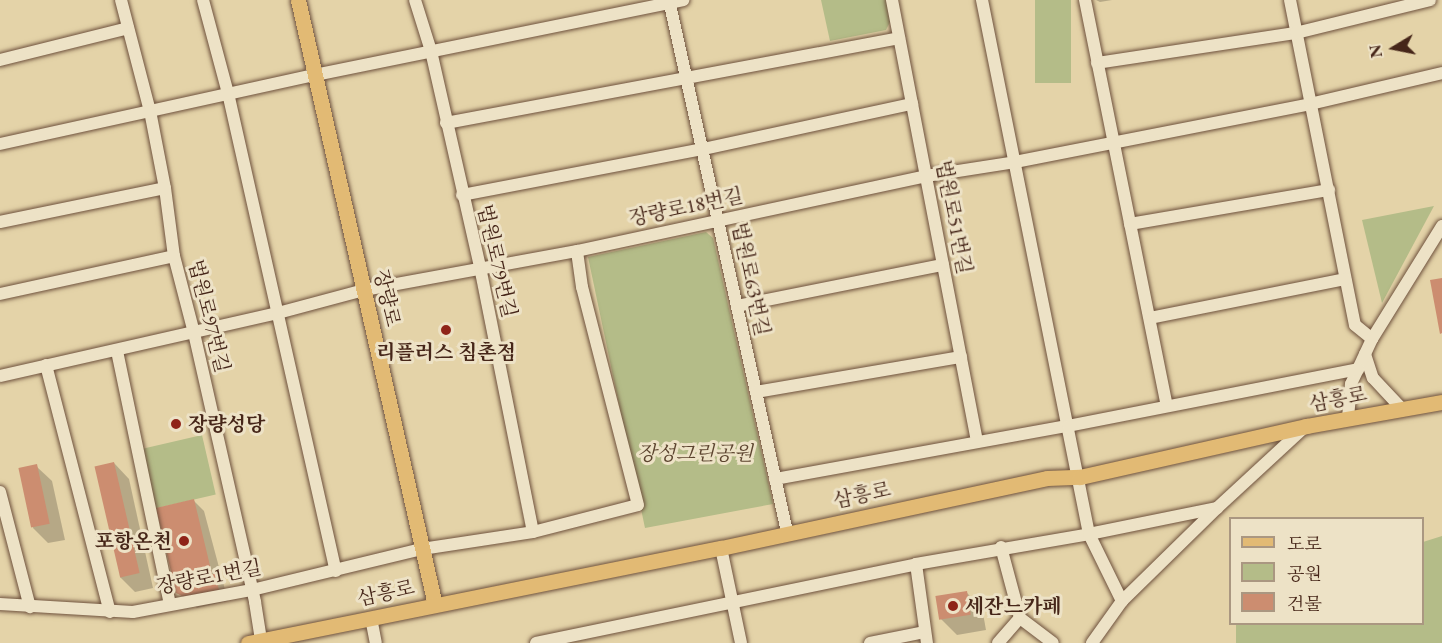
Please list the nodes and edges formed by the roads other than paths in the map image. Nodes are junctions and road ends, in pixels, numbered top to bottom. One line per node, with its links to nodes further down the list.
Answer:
1 (122, 0): 12 (street, 법원로97번길)
2 (203, 0): 21 (street)
3 (298, 0): 19 (main road, 장량로)
4 (415, 0): 15 (street, 법원로79번길)
5 (683, 0): 11 (street)
6 (892, 0): 14 (street, 법원로51번길)
7 (982, 0): 29 (street)
8 (1084, 0): 17 (street)
9 (1290, 0): 13 (street)
10 (1430, 0): 13 (street)
11 (670, 1): 15 (street); 20 (street, 법원로63번길)
12 (128, 28): 16 (street); 24 (street, 법원로97번길)
13 (1296, 33): 17 (street); 23 (street)
14 (899, 38): 20 (street); 22 (street, 법원로51번길)
15 (431, 51): 19 (street); 25 (street, 법원로79번길)
16 (0, 60)
17 (1097, 63): 26 (street)
18 (1442, 73): 23 (street, 장량로18번길)
19 (315, 75): 21 (street); 43 (main road, 장량로)
20 (687, 77): 25 (street); 28 (street, 법원로63번길)
21 (228, 93): 24 (street); 46 (street)
22 (912, 104): 28 (street); 30 (street, 법원로51번길)
23 (1310, 104): 26 (street, 장량로18번길); 32 (street)
24 (150, 111): 27 (street); 31 (street, 법원로97번길)
25 (446, 123): 33 (street, 법원로79번길)
26 (1113, 142): 29 (street, 장량로18번길); 36 (street)
27 (0, 144)
28 (703, 149): 33 (street); 34 (street, 법원로63번길)
29 (1015, 162): 30 (street, 장량로18번길); 61 (street)
30 (926, 176): 34 (street, 장량로18번길); 40 (street, 법원로51번길)
31 (165, 188): 35 (street); 39 (street, 법원로97번길)
32 (1329, 190): 36 (street); 42 (street)
33 (462, 195): 41 (street, 법원로79번길)
34 (718, 221): 38 (street, 장량로18번길); 45 (street, 법원로63번길)
35 (0, 222)
36 (1130, 224): 47 (street)
37 (1442, 226): 49 (street)
38 (577, 251): 41 (street, 장량로18번길); 68 (street, 장량로1번길)
39 (174, 256): 44 (street); 48 (street, 법원로97번길)
40 (943, 265): 45 (street); 52 (street, 법원로51번길)
41 (480, 267): 43 (street, 장량로18번길); 68 (street, 법원로79번길)
42 (1345, 279): 47 (street); 49 (street)
43 (364, 290): 46 (street, 장량로18번길); 73 (main road, 장량로)
44 (0, 294)
45 (737, 306): 56 (street, 법원로63번길)
46 (278, 314): 48 (street, 장량로18번길); 75 (street)
47 (1150, 318): 58 (street)
48 (194, 333): 50 (street, 장량로18번길); 76 (street, 법원로97번길)
49 (1371, 339): 51 (street)
50 (117, 351): 53 (street, 장량로18번길); 80 (street)
51 (1365, 354): 54 (street); 59 (street)
52 (961, 357): 56 (street); 63 (street, 법원로51번길)
53 (46, 365): 55 (street, 장량로18번길); 83 (street)
54 (1358, 369): 58 (street); 60 (street)
55 (0, 376)
56 (756, 392): 65 (street, 법원로63번길)
57 (1442, 402): 59 (main road, 삼흥로)
58 (1167, 405): 61 (street)
59 (1402, 409): 60 (main road, 삼흥로)
60 (1348, 418): 62 (main road, 삼흥로)
61 (1068, 426): 63 (street); 64 (street)
62 (1306, 426): 64 (main road, 삼흥로); 67 (street)
63 (977, 441): 65 (street)
64 (1080, 477): 69 (main road, 삼흥로); 70 (street)
65 (776, 479): 69 (street, 법원로63번길)
66 (0, 492): 82 (street)
67 (1217, 508): 70 (street); 77 (street)
68 (533, 532): 73 (street, 장량로1번길)
69 (787, 532): 71 (main road, 삼흥로)
70 (1089, 534): 72 (street); 77 (street)
71 (721, 548): 78 (street); 81 (main road, 삼흥로)
72 (1001, 548): 74 (street); 85 (street)
73 (422, 549): 75 (street, 장량로1번길); 81 (main road, 장량로)
74 (916, 564): 78 (street); 86 (street)
75 (336, 571): 76 (street, 장량로1번길)
76 (252, 590): 80 (street, 장량로1번길); 88 (street, 법원로97번길)
77 (1122, 601): 96 (street)
78 (731, 602): 89 (street); 92 (street)
79 (0, 604): 82 (street, 장량로1번길)
80 (170, 604): 83 (street, 장량로1번길)
81 (435, 605): 84 (main road, 삼흥로)
82 (30, 607): 83 (street, 장량로1번길)
83 (110, 612)
84 (371, 618): 87 (main road, 삼흥로); 90 (street)
85 (1020, 618): 94 (street); 95 (street)
86 (926, 637): 93 (street)
87 (289, 638): 88 (main road, 삼흥로)
88 (254, 642)
89 (550, 642): 91 (street)
90 (376, 643)
91 (536, 643)
92 (741, 643)
93 (870, 643)
94 (998, 643)
95 (1053, 643)
96 (1092, 643)

